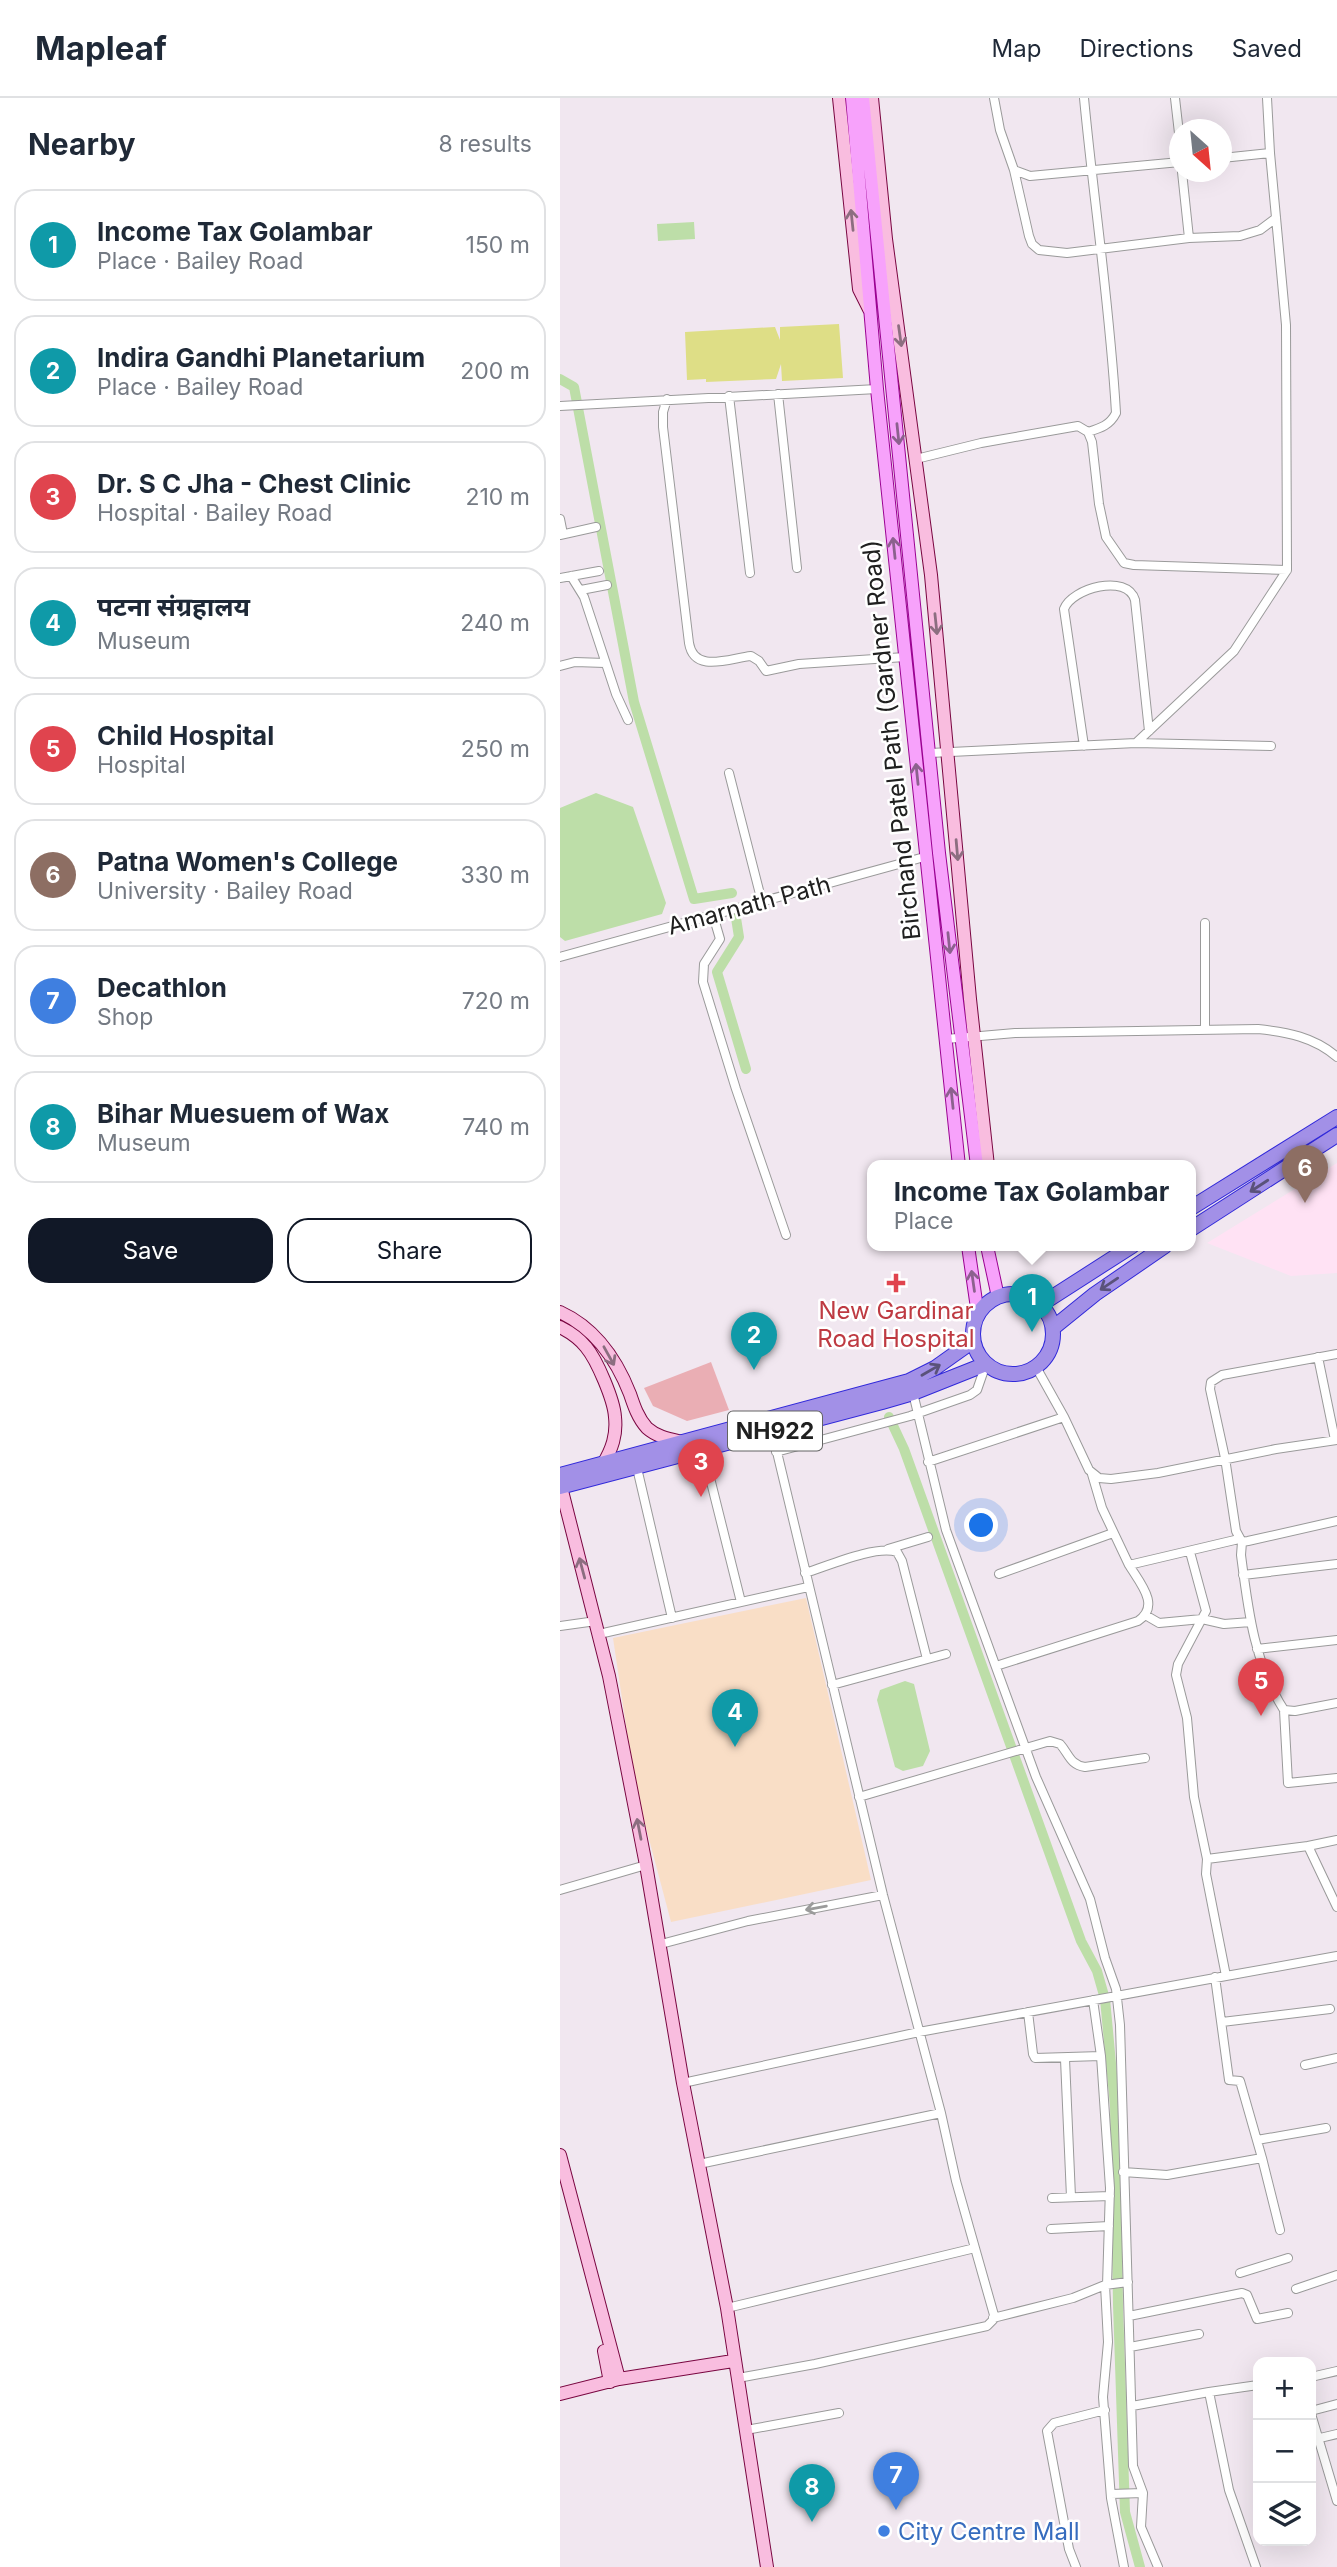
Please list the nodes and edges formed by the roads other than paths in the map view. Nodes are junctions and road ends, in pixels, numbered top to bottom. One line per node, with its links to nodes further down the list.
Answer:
1 (839, 98): 20 (street, one-way to 1)
2 (852, 98): 18 (main road)
3 (863, 98): 18 (main road)
4 (872, 98): 27 (street, one-way to 27)
5 (994, 98): 13 (street)
6 (1084, 98): 14 (street)
7 (1175, 98): 9 (street)
8 (1267, 98): 10 (street)
9 (1177, 119)
10 (1270, 152): 11 (street); 16 (street)
11 (1232, 157)
12 (1169, 163): 14 (street)
13 (1014, 170): 14 (street); 19 (street)
14 (1091, 172): 19 (street)
15 (1183, 182): 17 (street)
16 (1276, 218): 17 (street); 33 (street)
17 (1189, 239): 19 (street)
18 (872, 245): 20 (main road, Birchand Patel Path (Gardner Road)); 28 (main road, Birchand Patel Path (Gardner Road), one-way to 28)
19 (1100, 250): 26 (street)
20 (870, 310): 21 (main road, Birchand Patel Path (Gardner Road))
21 (877, 389): 22 (street); 40 (main road, Birchand Patel Path (Gardner Road), one-way to 21)
22 (778, 394): 23 (street); 32 (street)
23 (729, 396): 24 (street); 35 (street)
24 (667, 399): 25 (street); 40 (street)
25 (560, 406)
26 (1088, 432): 27 (street); 33 (street)
27 (916, 459): 28 (street); 48 (street, one-way to 48)
28 (900, 461): 49 (main road, Birchand Patel Path (Gardner Road))
29 (560, 519): 31 (street)
30 (596, 527): 31 (street)
31 (561, 535)
32 (797, 568)
33 (1287, 570): 44 (street)
34 (599, 571): 36 (street)
35 (750, 573)
36 (571, 576): 37 (street); 39 (street)
37 (560, 578)
38 (607, 585): 39 (street)
39 (581, 590): 41 (street)
40 (905, 657): 52 (main road, Birchand Patel Path (Gardner Road), one-way to 40)
41 (605, 663): 42 (street); 43 (street)
42 (560, 666)
43 (628, 720)
44 (1149, 731): 45 (street); 46 (street)
45 (1136, 743): 46 (street); 47 (street)
46 (1084, 746): 48 (street)
47 (1271, 746)
48 (948, 752): 49 (street); 58 (street, one-way to 58)
49 (930, 753): 51 (main road, Birchand Patel Path (Gardner Road))
50 (729, 772): 53 (street)
51 (939, 853): 52 (street, Amarnath Path); 59 (main road, Birchand Patel Path (Gardner Road), one-way to 59)
52 (925, 857): 53 (street, Amarnath Path); 60 (main road, Birchand Patel Path (Gardner Road))
53 (762, 902): 54 (street, Amarnath Path)
54 (713, 915): 56 (street, Amarnath Path); 69 (street)
55 (1205, 923): 57 (street)
56 (560, 957)
57 (1205, 1029): 58 (street); 61 (street)
58 (974, 1037): 59 (street); 66 (street)
59 (960, 1038): 60 (street); 65 (main road, Birchand Patel Path (Gardner Road))
60 (946, 1039): 64 (main road, Birchand Patel Path (Gardner Road), one-way to 60)
61 (1337, 1057)
62 (1337, 1117): 67 (highway)
63 (1337, 1135): 68 (highway, one-way to 68)
64 (958, 1160)
65 (975, 1160)
66 (987, 1160)
67 (1196, 1206)
68 (1196, 1226)
69 (786, 1235)
70 (969, 1251): 77 (main road, one-way to 70)
71 (989, 1251): 74 (main road)
72 (1124, 1251): 75 (highway)
73 (1158, 1251): 79 (highway, one-way to 79)
74 (998, 1297): 75 (highway); 77 (highway)
75 (1040, 1304): 79 (highway)
76 (560, 1312): 90 (street, one-way to 90)
77 (978, 1315): 80 (highway)
78 (560, 1327): 95 (street)
79 (1053, 1328): 84 (highway)
80 (974, 1341): 83 (highway); 88 (highway, NH922, one-way to 80)
81 (1337, 1354): 82 (street)
82 (1318, 1357): 89 (street); 93 (street)
83 (986, 1364): 84 (highway); 85 (highway, NH922); 86 (street)
84 (1036, 1367): 87 (street)
85 (913, 1393): 86 (street); 88 (highway, NH922)
86 (913, 1415): 92 (street); 94 (street)
87 (1064, 1417): 94 (street); 97 (street)
88 (770, 1426): 90 (highway, NH922); 91 (highway, NH922); 92 (street)
89 (1336, 1440): 93 (street)
90 (684, 1442): 95 (highway, NH922)
91 (704, 1450): 96 (highway, NH922); 112 (street)
92 (776, 1452): 108 (street)
93 (1225, 1458): 97 (street); 103 (street)
94 (928, 1462): 123 (street)
95 (603, 1464): 98 (highway, NH922)
96 (637, 1468): 99 (highway, NH922); 114 (street)
97 (1092, 1474): 101 (street)
98 (560, 1475)
99 (560, 1486): 118 (street, one-way to 99)
100 (1337, 1521): 103 (street)
101 (1113, 1533): 107 (street); 109 (street)
102 (928, 1537): 104 (street)
103 (1241, 1540): 105 (street); 110 (street)
104 (888, 1549): 108 (street); 122 (street)
105 (1190, 1552): 107 (street); 115 (street)
106 (1337, 1564): 110 (street)
107 (1129, 1565): 113 (street)
108 (805, 1573): 111 (street)
109 (999, 1574)
110 (1243, 1575): 116 (street)
111 (808, 1587): 112 (street); 124 (street)
112 (741, 1602): 114 (street)
113 (1147, 1615): 115 (street); 123 (street)
114 (672, 1618): 118 (street)
115 (1202, 1619): 116 (street); 133 (street)
116 (1251, 1622): 120 (street)
117 (560, 1626): 118 (street)
118 (598, 1628): 134 (street, one-way to 118)
119 (1337, 1640): 120 (street)
120 (1257, 1649): 126 (street)
121 (946, 1654): 122 (street)
122 (927, 1659): 124 (street)
123 (996, 1667): 127 (street)
124 (832, 1685): 130 (street)
125 (1337, 1703): 126 (street)
126 (1284, 1710): 129 (street)
127 (1022, 1748): 128 (street); 130 (street); 143 (street)
128 (1145, 1758)
129 (1337, 1778)
130 (859, 1797): 137 (street)
131 (1337, 1840): 132 (street)
132 (1308, 1846): 133 (street); 136 (street)
133 (1207, 1859): 141 (street)
134 (646, 1865): 135 (street); 139 (street)
135 (561, 1887)
136 (1333, 1888): 138 (street)
137 (883, 1895): 139 (street, one-way to 139); 148 (street)
138 (1337, 1907)
139 (661, 1944): 153 (street)
140 (1337, 1955): 141 (street)
141 (1226, 1976): 142 (street)
142 (1215, 1977): 143 (street); 147 (street)
143 (1115, 1996): 144 (street); 160 (street)
144 (1096, 1999): 146 (street); 149 (street)
145 (1330, 2009): 147 (street)
146 (1028, 2012): 148 (street); 151 (street)
147 (1222, 2022): 156 (street)
148 (919, 2032): 153 (street); 154 (street)
149 (1101, 2056): 151 (street); 162 (street)
150 (1337, 2058): 152 (street)
151 (1065, 2059): 163 (street)
152 (1305, 2065)
153 (683, 2083): 159 (street)
154 (941, 2113): 159 (street); 168 (street)
155 (1326, 2127): 156 (street)
156 (1257, 2140): 158 (street)
157 (560, 2155): 169 (street)
158 (1262, 2158): 160 (street); 167 (street)
159 (699, 2164): 176 (street)
160 (1124, 2172): 173 (street)
161 (560, 2188): 169 (street)
162 (1110, 2196): 163 (street); 165 (street)
163 (1071, 2197): 164 (street)
164 (1052, 2198)
165 (1109, 2226): 166 (street); 174 (street)
166 (1051, 2229)
167 (1280, 2230)
168 (975, 2248): 176 (street); 179 (street)
169 (581, 2250): 186 (street)
170 (1288, 2258): 171 (street)
171 (1240, 2273)
172 (1337, 2275): 175 (street)
173 (1126, 2283): 174 (street); 178 (street)
174 (1108, 2284): 179 (street); 192 (street)
175 (1296, 2289)
176 (727, 2308): 182 (street)
177 (1288, 2313): 178 (street)
178 (1129, 2316): 181 (street)
179 (993, 2318): 185 (street)
180 (1199, 2334): 181 (street)
181 (1130, 2347): 191 (street)
182 (733, 2361): 185 (street); 186 (street)
183 (1337, 2371): 184 (street)
184 (1316, 2377)
185 (738, 2378): 196 (street)
186 (615, 2380): 189 (street)
187 (1253, 2386): 188 (street)
188 (1209, 2392): 191 (street); 206 (street)
189 (560, 2394)
190 (1337, 2404): 193 (street)
191 (1132, 2406): 199 (street)
192 (1105, 2410): 200 (street); 203 (street)
193 (1316, 2410)
194 (839, 2413): 196 (street)
195 (1314, 2420): 198 (street)
196 (746, 2430): 202 (street)
197 (1337, 2434): 198 (street)
198 (1320, 2438): 201 (street)
199 (1140, 2493): 200 (street); 205 (street)
200 (1111, 2494): 204 (street)
201 (1337, 2501)
202 (767, 2567)
203 (1076, 2567)
204 (1124, 2567)
205 (1158, 2567)
206 (1256, 2567)

